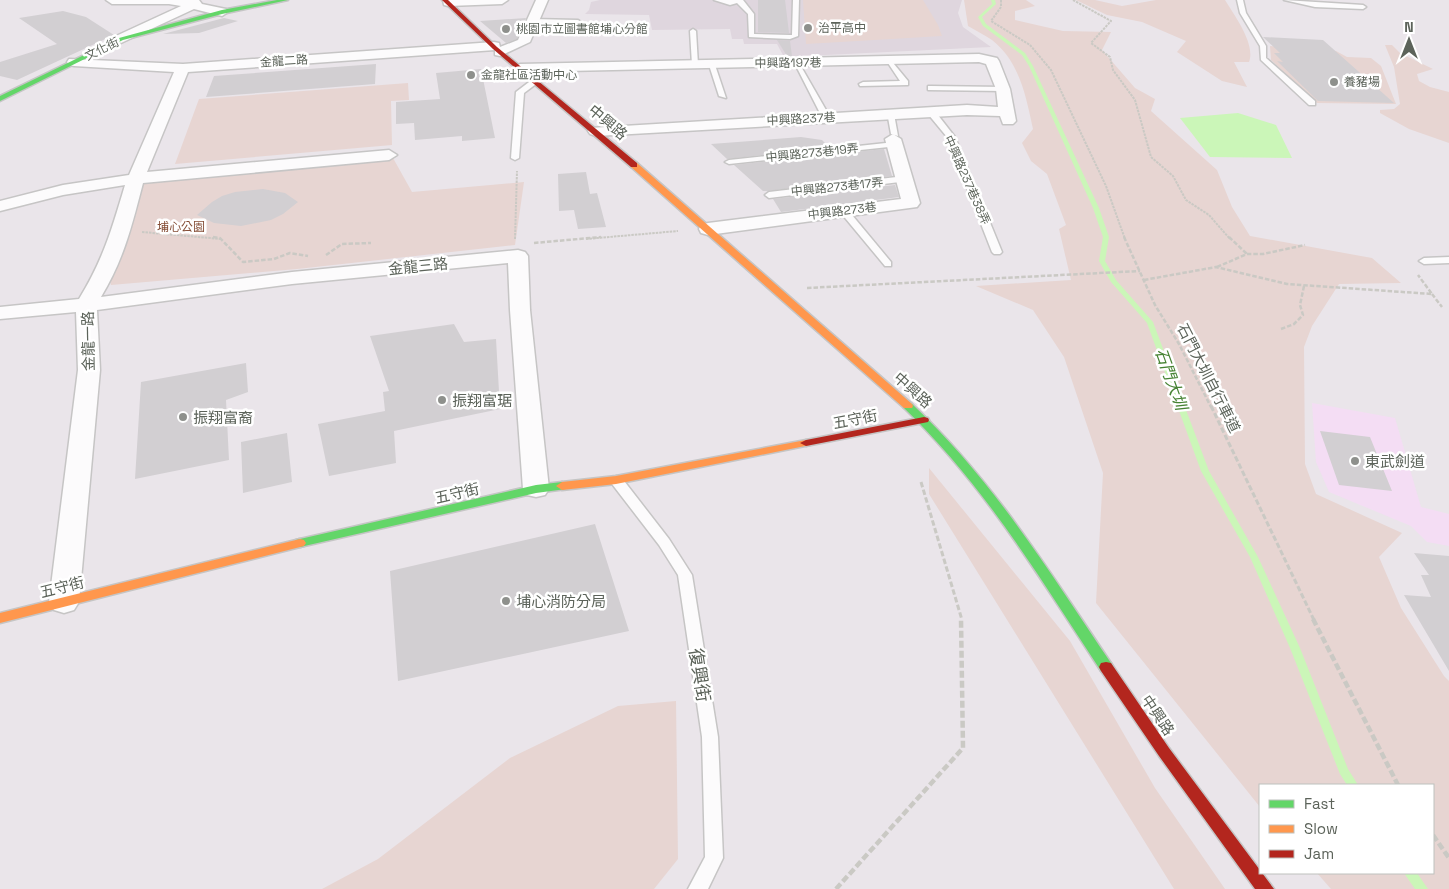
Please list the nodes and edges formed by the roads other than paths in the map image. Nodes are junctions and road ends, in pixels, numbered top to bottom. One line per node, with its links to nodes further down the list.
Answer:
1 (112, 0): 2 (street)
2 (167, 0): 13 (street)
3 (204, 0): 13 (street, 文化街)
4 (285, 0): 15 (street)
5 (502, 0): 11 (street)
6 (542, 0): 16 (street, 金龍二路)
7 (717, 0): 12 (lane)
8 (796, 0): 12 (lane)
9 (1240, 0): 34 (lane)
10 (1286, 0): 14 (lane)
11 (446, 1): 20 (street, 中興路)
12 (740, 1)
13 (191, 6): 15 (street); 19 (street, 文化街)
14 (1362, 7)
15 (222, 12): 19 (street)
16 (532, 21): 17 (lane); 20 (street, 金龍二路)
17 (578, 22)
18 (693, 31): 24 (lane)
19 (122, 40): 22 (street, 文化街)
20 (497, 49): 26 (street, 金龍二路); 27 (street, 中興路)
21 (889, 60): 23 (street, 中興路197巷); 29 (lane); 31 (street, 中興路197巷)
22 (74, 62): 26 (street, 金龍二路); 33 (street, 文化街)
23 (796, 63): 25 (street, 中興路197巷); 38 (lane)
24 (695, 65): 25 (street, 中興路197巷); 27 (street, 中興路197巷)
25 (712, 65): 32 (lane)
26 (183, 68): 44 (street, 金龍一路)
27 (520, 68): 28 (street, 中興路)
28 (536, 81): 39 (street, 中興路); 42 (lane)
29 (863, 84)
30 (931, 88): 31 (lane)
31 (1003, 89): 37 (street, 中興路197巷)
32 (723, 96)
33 (0, 99)
34 (1312, 103)
35 (931, 112): 36 (street, 中興路237巷); 37 (street, 中興路237巷); 50 (lane, 中興路237巷38弄)
36 (890, 114): 38 (street, 中興路237巷); 40 (lane)
37 (1007, 116)
38 (826, 117): 39 (street, 中興路237巷)
39 (596, 131): 49 (street, 中興路)
40 (894, 139): 43 (lane, 中興路273巷19弄); 45 (street, 中興路273巷)
41 (389, 155): 44 (street)
42 (515, 158)
43 (729, 162)
44 (136, 178): 47 (street); 54 (street, 金龍一路)
45 (905, 180): 46 (lane, 中興路273巷17弄); 48 (street, 中興路273巷)
46 (769, 195)
47 (0, 206)
48 (844, 211): 49 (street, 中興路273巷); 53 (lane)
49 (708, 228): 56 (street, 中興路)
50 (997, 252)
51 (1449, 260): 52 (lane)
52 (1424, 261)
53 (888, 264)
54 (86, 305): 55 (street, 金龍三路); 58 (street, 金龍三路); 59 (street, 金龍一路)
55 (0, 314)
56 (924, 420): 57 (street, 五守街); 62 (street, 中興路)
57 (616, 480): 58 (street, 五守街); 61 (lane, 復興街)
58 (536, 489): 59 (street, 五守街)
59 (64, 602): 60 (street, 五守街)
60 (0, 618)
61 (698, 889)
62 (1265, 889)

